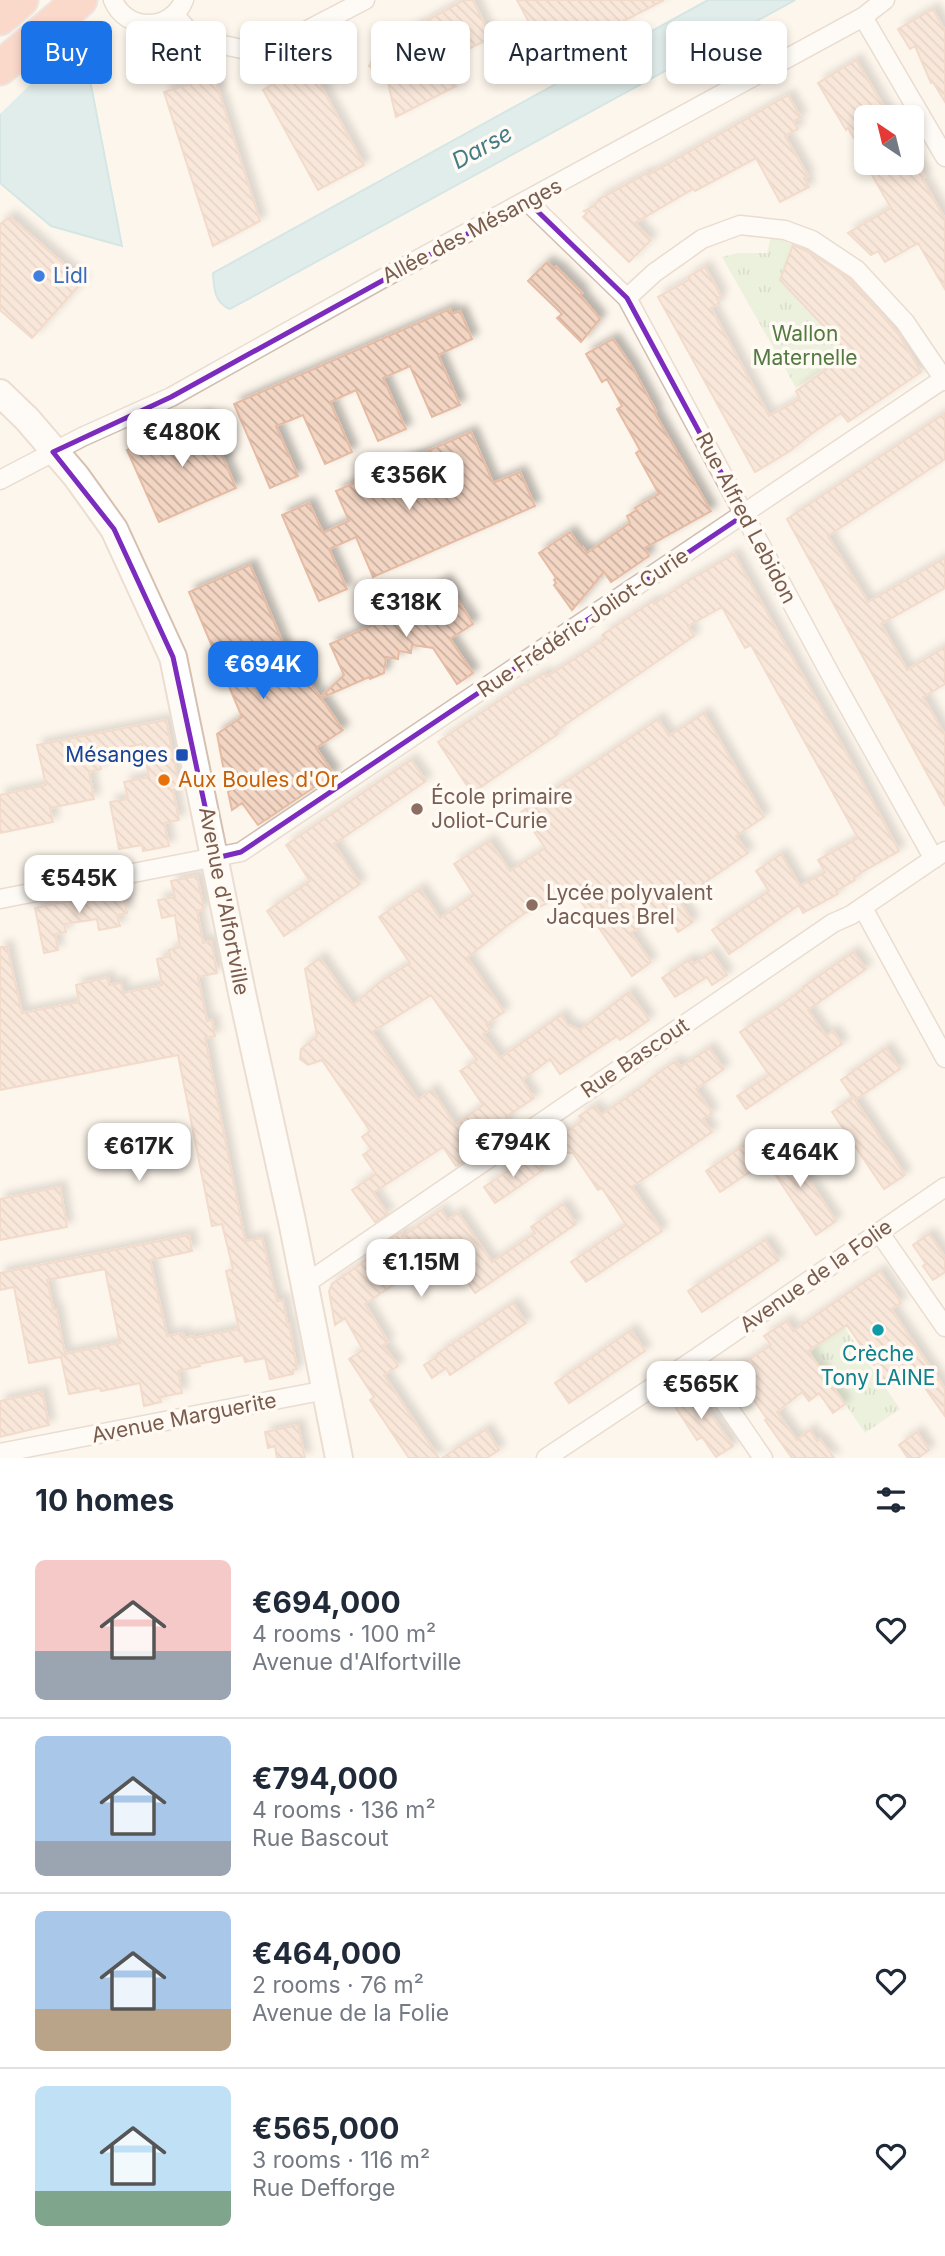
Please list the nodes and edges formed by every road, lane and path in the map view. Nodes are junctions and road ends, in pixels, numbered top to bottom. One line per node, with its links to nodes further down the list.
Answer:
1 (21, 0): 8 (highway)
2 (80, 0): 9 (highway)
3 (113, 0): 6 (street)
4 (365, 0): 6 (street)
5 (885, 0): 7 (street, Allée des Mésanges)
6 (179, 7)
7 (863, 17): 10 (street); 11 (street, Allée des Mésanges)
8 (0, 18)
9 (0, 68)
10 (945, 158)
11 (527, 201): 12 (street, Rue Alfred Lebidon); 15 (street, Allée des Mésanges)
12 (626, 298): 13 (street); 17 (street, Rue Alfred Lebidon)
13 (945, 379): 17 (street, Rue Frédéric Joliot-Curie)
14 (0, 393): 15 (main road, Avenue d'Alfortville)
15 (53, 452): 16 (street, Allée des Mésanges); 19 (main road, Avenue d'Alfortville)
16 (0, 480)
17 (744, 514): 18 (street, Rue Alfred Lebidon); 19 (street, Rue Frédéric Joliot-Curie)
18 (939, 855): 21 (street, Rue Bascout)
19 (216, 858): 20 (street, Rue Frédéric Joliot-Curie); 25 (main road, Avenue d'Alfortville)
20 (0, 899)
21 (863, 908): 22 (street); 25 (street, Rue Bascout)
22 (945, 1058)
23 (945, 1187): 24 (street, Avenue de la Folie)
24 (879, 1232): 26 (street); 27 (street, Avenue de la Folie)
25 (305, 1284): 28 (main road, Avenue d'Alfortville)
26 (945, 1327)
27 (695, 1359): 31 (street, Avenue de la Folie); 32 (street)
28 (326, 1390): 29 (street, Avenue Marguerite); 30 (main road, Avenue d'Alfortville)
29 (0, 1453)
30 (339, 1458)
31 (546, 1458)
32 (763, 1458)

